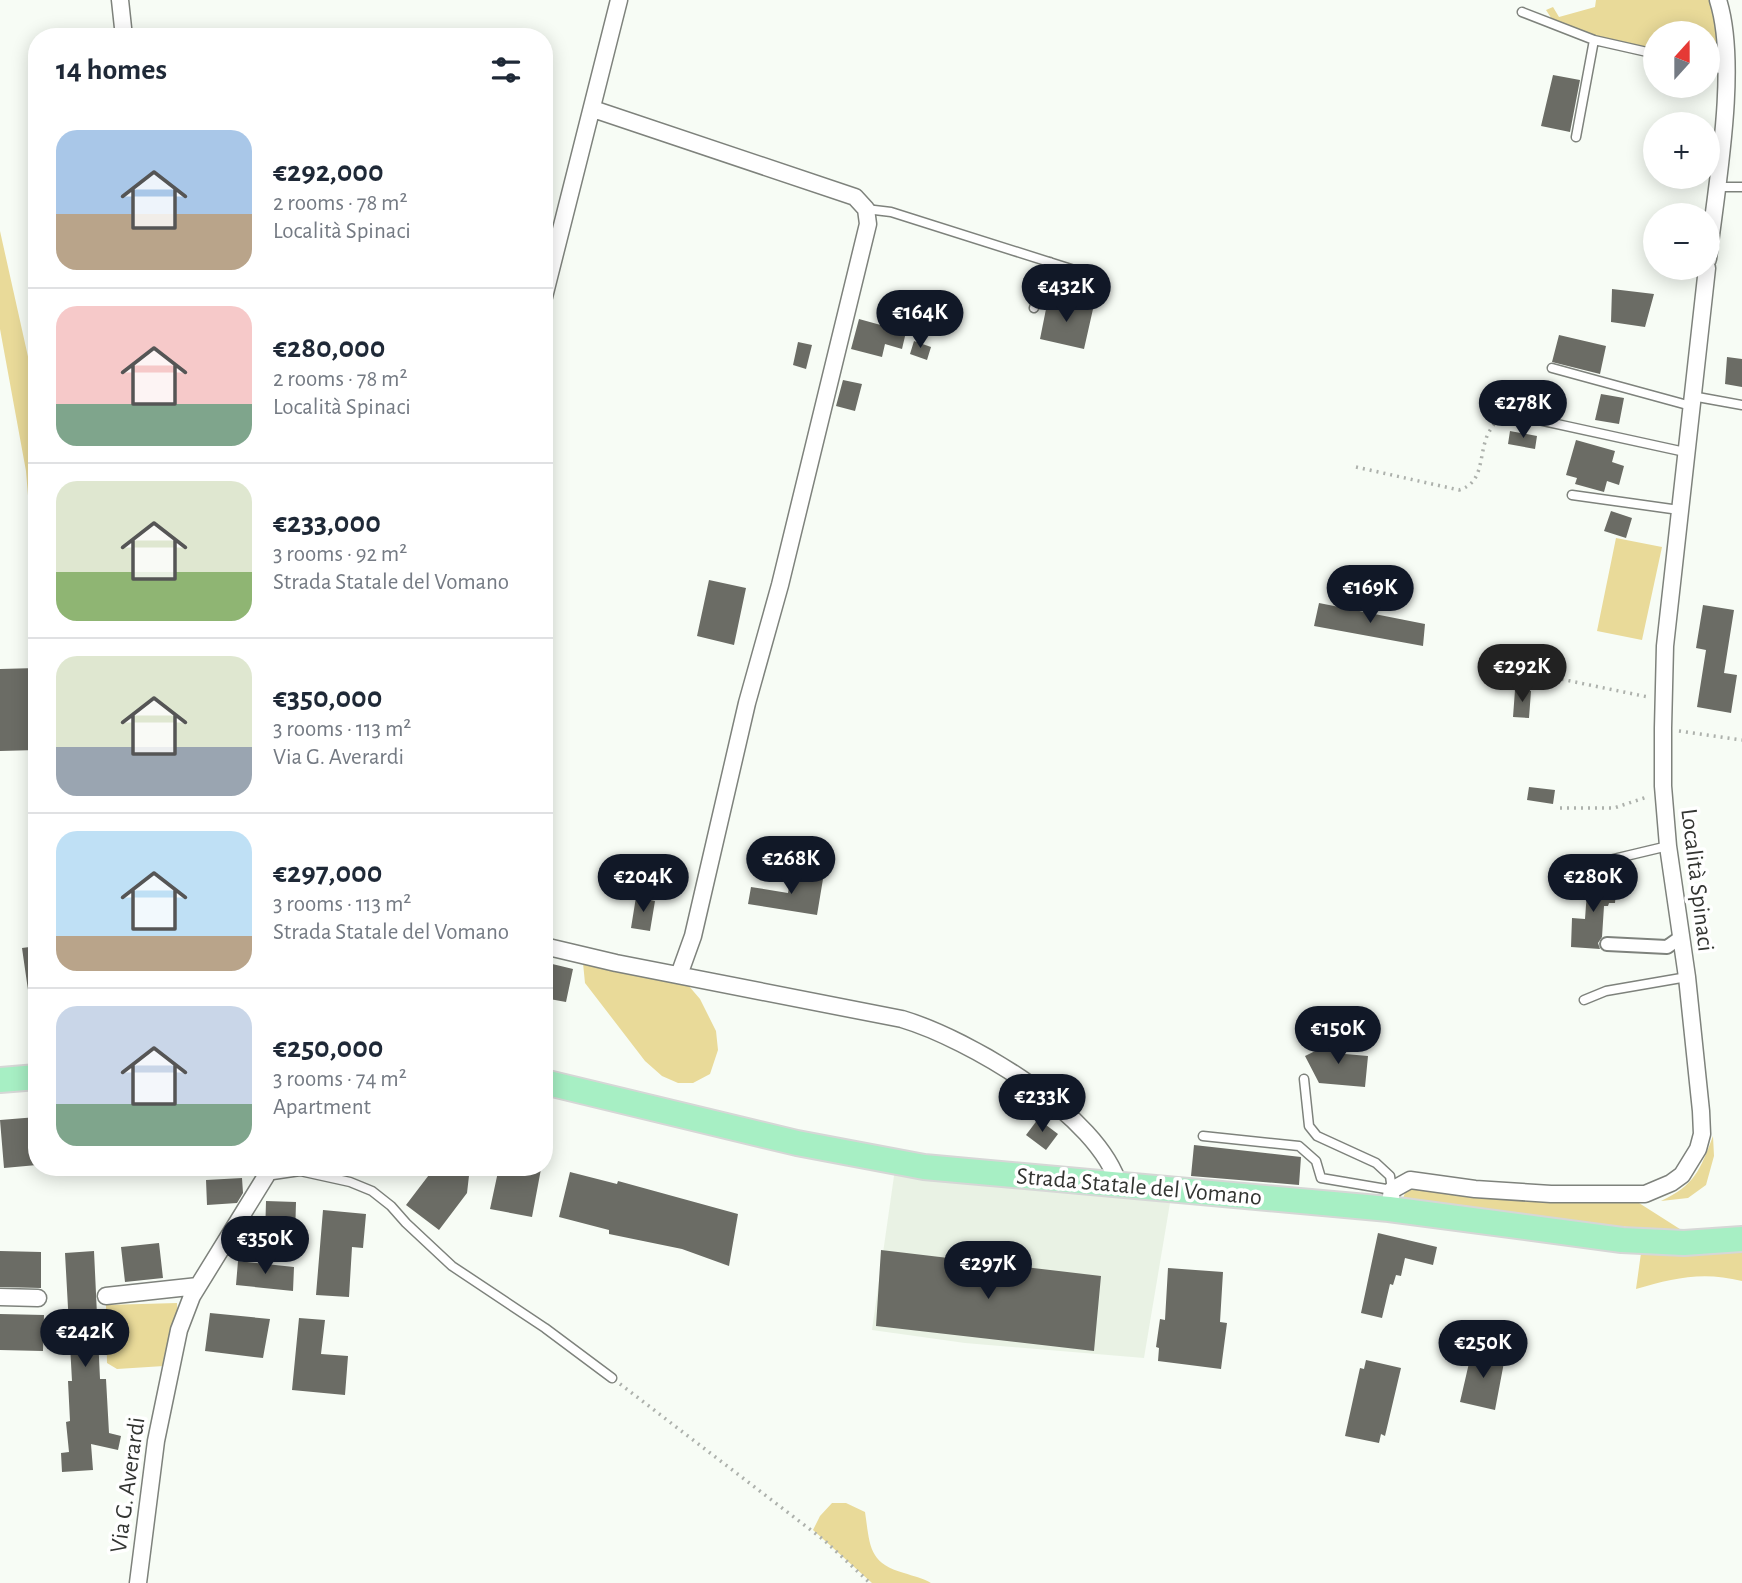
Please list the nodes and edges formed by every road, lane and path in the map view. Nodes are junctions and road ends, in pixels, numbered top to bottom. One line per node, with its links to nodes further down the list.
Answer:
1 (120, 0): 5 (street)
2 (619, 0): 10 (street)
3 (1718, 0): 9 (street)
4 (1522, 12): 6 (lane)
5 (123, 28)
6 (1594, 40): 7 (lane); 11 (lane)
7 (1643, 51)
8 (1720, 69): 9 (lane)
9 (1725, 70): 12 (street)
10 (593, 109): 15 (street); 16 (street)
11 (1576, 137)
12 (1720, 148)
13 (1720, 187): 14 (lane)
14 (1742, 187)
15 (866, 209): 17 (lane); 40 (street)
16 (553, 262)
17 (1050, 262): 18 (lane); 20 (lane)
18 (1087, 274)
19 (1706, 280): 22 (street, Località Spinaci)
20 (1034, 308)
21 (1552, 368): 22 (lane)
22 (1691, 401): 23 (lane); 25 (street, Località Spinaci)
23 (1742, 405)
24 (1525, 417): 25 (lane); 26 (path)
25 (1685, 452): 28 (street, Località Spinaci)
26 (1356, 467)
27 (1573, 495): 28 (lane)
28 (1678, 510): 30 (street, Località Spinaci)
29 (1541, 675): 30 (path)
30 (1664, 699): 31 (street, Località Spinaci)
31 (1663, 728): 32 (path); 33 (street, Località Spinaci)
32 (1742, 740)
33 (1662, 786): 34 (path); 35 (street, Località Spinaci)
34 (1560, 808)
35 (1668, 846): 36 (lane); 37 (street, Località Spinaci)
36 (1599, 870)
37 (1681, 937): 38 (street); 41 (street, Località Spinaci)
38 (1607, 944)
39 (553, 948): 40 (street)
40 (679, 975): 50 (street)
41 (1687, 977): 42 (lane); 51 (street, Località Spinaci)
42 (1584, 999)
43 (28, 1078): 45 (main road)
44 (1304, 1079): 51 (lane)
45 (0, 1080)
46 (553, 1084): 50 (main road, Strada Statale del Vomano)
47 (1203, 1136): 51 (lane)
48 (262, 1176): 53 (street, Via G. Averardi)
49 (323, 1176): 57 (lane)
50 (1119, 1186): 51 (main road, Strada Statale del Vomano)
51 (1390, 1199): 52 (main road, Strada Statale del Vomano)
52 (1742, 1239)
53 (198, 1286): 54 (street); 58 (street, Via G. Averardi)
54 (106, 1296)
55 (0, 1297): 56 (street)
56 (38, 1298)
57 (611, 1378): 59 (path)
58 (138, 1583)
59 (870, 1583)

